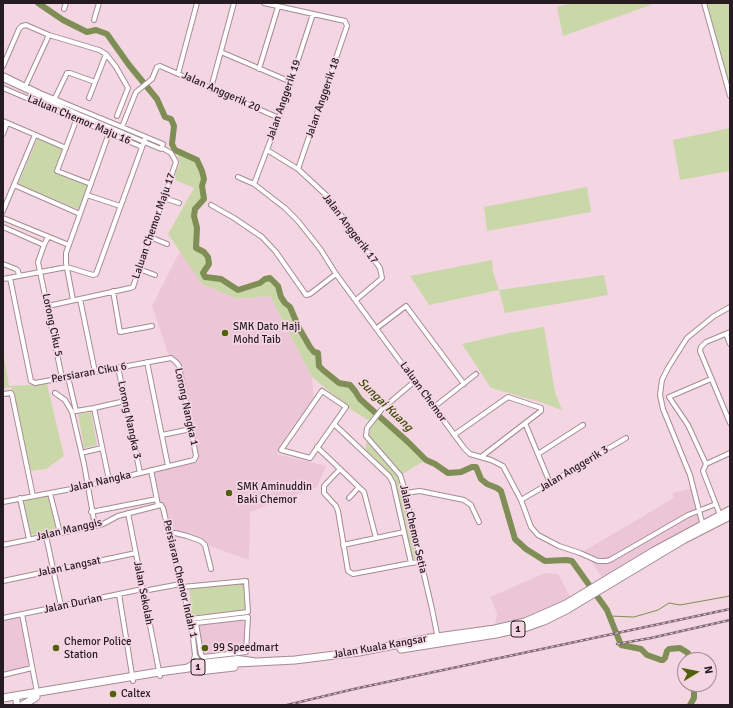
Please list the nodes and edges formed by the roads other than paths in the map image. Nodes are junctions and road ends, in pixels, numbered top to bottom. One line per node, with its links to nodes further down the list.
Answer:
1 (66, 3): 8 (street)
2 (99, 3): 10 (street)
3 (197, 3): 16 (street)
4 (234, 3): 12 (street)
5 (264, 3): 7 (street)
6 (704, 3): 24 (street)
7 (278, 7): 9 (street); 15 (street)
8 (64, 10)
9 (313, 14): 20 (street, Jalan Anggerik 19); 40 (street, Jalan Anggerik 18)
10 (94, 20)
11 (49, 35): 13 (street); 14 (street); 21 (street)
12 (221, 52): 15 (street); 23 (street)
13 (106, 54): 19 (street); 28 (street)
14 (3, 66)
15 (259, 69): 20 (street)
16 (178, 74): 23 (street, Jalan Anggerik 20); 32 (street, Jalan Anggerik 20)
17 (3, 75): 21 (street)
18 (3, 79): 21 (street)
19 (95, 82): 25 (street); 26 (street)
20 (291, 82): 29 (street, Jalan Anggerik 19)
21 (24, 87): 26 (street)
22 (3, 88): 30 (street, Laluan Chemor Maju 16)
23 (211, 88): 29 (street, Jalan Anggerik 20)
24 (730, 96)
25 (89, 98)
26 (53, 100): 27 (street)
27 (79, 112): 30 (street); 32 (street); 36 (street)
28 (117, 116)
29 (279, 118): 39 (street, Jalan Anggerik 19)
30 (76, 119): 34 (street, Laluan Chemor Maju 16); 38 (street)
31 (5, 122): 33 (street); 35 (street)
32 (122, 127): 36 (street)
33 (3, 134)
34 (109, 134): 37 (street, Laluan Chemor Maju 16); 42 (street)
35 (35, 135): 38 (street); 44 (street)
36 (145, 139): 37 (street); 46 (street, Laluan Chemor Maju 17)
37 (142, 147): 49 (street, Laluan Chemor Maju 16)
38 (66, 148): 42 (street)
39 (267, 150): 40 (street, Jalan Anggerik 17); 43 (street, Jalan Anggerik 19)
40 (298, 169): 71 (street, Jalan Anggerik 17)
41 (238, 177): 43 (street, Laluan Chemor)
42 (91, 184): 45 (street)
43 (254, 184): 63 (street, Laluan Chemor)
44 (14, 185): 50 (street); 51 (street)
45 (87, 195): 49 (street); 51 (street)
46 (164, 198): 47 (street); 55 (street, Laluan Chemor Maju 17)
47 (179, 203)
48 (212, 205): 63 (street)
49 (120, 206): 60 (street, Laluan Chemor Maju 16)
50 (3, 211)
51 (80, 214): 58 (street)
52 (3, 218): 54 (street)
53 (3, 227): 56 (street)
54 (48, 237): 56 (street, Lorong Ciku 5); 58 (street)
55 (150, 237): 57 (street); 61 (street, Laluan Chemor Maju 17)
56 (44, 244): 62 (street, Lorong Ciku 5)
57 (167, 244)
58 (69, 245): 60 (street)
59 (3, 264): 65 (street)
60 (67, 267): 62 (street); 70 (street)
61 (139, 269): 64 (street); 68 (street, Laluan Chemor Maju 17)
62 (41, 273): 65 (street); 72 (street, Lorong Ciku 5)
63 (336, 274): 71 (street, Laluan Chemor)
64 (155, 275)
65 (19, 276): 66 (street)
66 (10, 278): 67 (street); 83 (street, Persiaran Ciku 6)
67 (3, 279)
68 (112, 291): 69 (street); 74 (street)
69 (80, 299): 70 (street); 80 (street)
70 (73, 300): 72 (street)
71 (356, 300): 75 (street, Laluan Chemor)
72 (48, 306): 83 (street, Lorong Ciku 5)
73 (730, 307): 126 (street)
74 (152, 326)
75 (377, 328): 85 (street, Laluan Chemor); 86 (street)
76 (728, 333): 77 (street); 84 (street)
77 (730, 344)
78 (147, 362): 79 (street, Persiaran Ciku 6); 96 (street, Lorong Nangka 1); 97 (street)
79 (118, 367): 80 (street, Persiaran Ciku 6); 89 (street, Lorong Nangka 3)
80 (95, 372): 82 (street, Persiaran Ciku 6)
81 (476, 374): 86 (street)
82 (68, 377): 83 (street, Persiaran Ciku 6); 90 (street)
83 (62, 378)
84 (711, 379): 93 (street); 107 (street)
85 (415, 381): 91 (street, Laluan Chemor); 117 (street, Jalan Chemor Setia)
86 (464, 384): 91 (street)
87 (55, 393): 114 (street)
88 (3, 394): 118 (street)
89 (125, 401): 90 (street); 111 (street, Lorong Nangka 3)
90 (94, 408): 101 (street)
91 (434, 408): 98 (street, Laluan Chemor)
92 (525, 423): 98 (street); 104 (street); 105 (street)
93 (730, 423)
94 (334, 424): 100 (street); 100 (street); 135 (street)
95 (583, 425): 104 (street)
96 (191, 429): 97 (street); 106 (street, Lorong Nangka 1)
97 (162, 435): 108 (street)
98 (454, 435): 105 (street, Laluan Chemor)
99 (626, 438): 113 (street, Jalan Anggerik 3)
100 (317, 447): 109 (street)
101 (102, 448): 102 (street); 112 (street)
102 (85, 452)
103 (730, 453): 107 (street)
104 (538, 454): 113 (street)
105 (481, 457): 122 (street, Laluan Chemor)
106 (196, 459): 108 (street, Jalan Nangka)
107 (706, 464): 124 (street)
108 (168, 466): 110 (street, Jalan Nangka)
109 (340, 469): 115 (street); 142 (street)
110 (151, 470): 111 (street, Jalan Nangka); 121 (street)
111 (140, 473): 112 (street, Jalan Nangka)
112 (109, 480): 114 (street, Jalan Nangka)
113 (550, 483): 122 (street, Jalan Anggerik 3)
114 (87, 486): 116 (street, Jalan Nangka); 128 (street)
115 (359, 487): 120 (street); 139 (street)
116 (50, 492): 118 (street, Jalan Nangka); 136 (street)
117 (406, 493): 132 (street); 144 (street, Jalan Chemor Setia)
118 (33, 496): 119 (street, Jalan Nangka)
119 (20, 498): 123 (street, Jalan Nangka); 140 (street)
120 (349, 498)
121 (157, 499): 125 (street); 128 (street)
122 (521, 500): 126 (street, Laluan Chemor)
123 (3, 502)
124 (716, 504): 126 (street); 130 (street)
125 (159, 505): 129 (street, Jalan Manggis); 137 (street, Persiaran Chemor Indah 1)
126 (698, 510): 134 (street)
127 (730, 510): 130 (highway, Jalan Kuala Kangsar / 1)
128 (92, 512): 133 (street)
129 (128, 513): 133 (street, Jalan Manggis); 143 (street, Jalan Sekolah)
130 (720, 515): 134 (highway, Jalan Kuala Kangsar / 1)
131 (730, 516): 134 (highway, Jalan Kuala Kangsar / 1)
132 (479, 522)
133 (94, 526): 136 (street, Jalan Manggis)
134 (704, 526): 156 (highway, Jalan Kuala Kangsar / 1)
135 (404, 532): 139 (street); 145 (street)
136 (60, 534): 138 (street, Jalan Manggis)
137 (170, 534): 146 (street); 149 (street, Persiaran Chemor Indah 1)
138 (46, 536): 140 (street, Jalan Manggis); 147 (street)
139 (376, 538): 142 (street)
140 (28, 540): 141 (street, Jalan Manggis)
141 (3, 545)
142 (343, 545): 145 (street)
143 (136, 553): 147 (street, Jalan Langsat); 150 (street, Jalan Sekolah)
144 (420, 562): 145 (street); 156 (street, Jalan Chemor Setia)
145 (411, 563)
146 (210, 569)
147 (54, 571): 148 (street, Jalan Langsat); 152 (street)
148 (3, 581)
149 (182, 586): 150 (street, Jalan Durian); 155 (street, Persiaran Chemor Indah 1); 155 (street, Jalan Durian)
150 (143, 590): 151 (street, Jalan Durian); 162 (street, Jalan Sekolah)
151 (119, 594): 152 (street, Jalan Durian); 164 (street)
152 (62, 606): 153 (street, Jalan Durian)
153 (22, 614): 154 (street, Jalan Durian); 160 (street)
154 (3, 618)
155 (193, 622): 157 (street); 157 (street); 158 (street, Persiaran Chemor Indah 1)
156 (438, 640): 159 (highway, Jalan Kuala Kangsar / 1); 162 (highway, Jalan Kuala Kangsar / 1)
157 (201, 654): 158 (street)
158 (195, 655): 159 (street); 161 (street)
159 (259, 661): 161 (highway, Jalan Kuala Kangsar / 1)
160 (32, 668): 163 (street); 165 (street)
161 (182, 670): 162 (highway, Jalan Kuala Kangsar / 1)
162 (160, 674): 164 (highway, Jalan Kuala Kangsar / 1)
163 (3, 675)
164 (132, 679): 165 (highway, Jalan Kuala Kangsar / 1)
165 (37, 695): 167 (highway, Jalan Kuala Kangsar / 1); 169 (highway)
166 (3, 698): 167 (highway, Jalan Kuala Kangsar / 1)
167 (15, 701): 168 (highway, Jalan Kuala Kangsar / 1)
168 (3, 703)
169 (23, 705)

